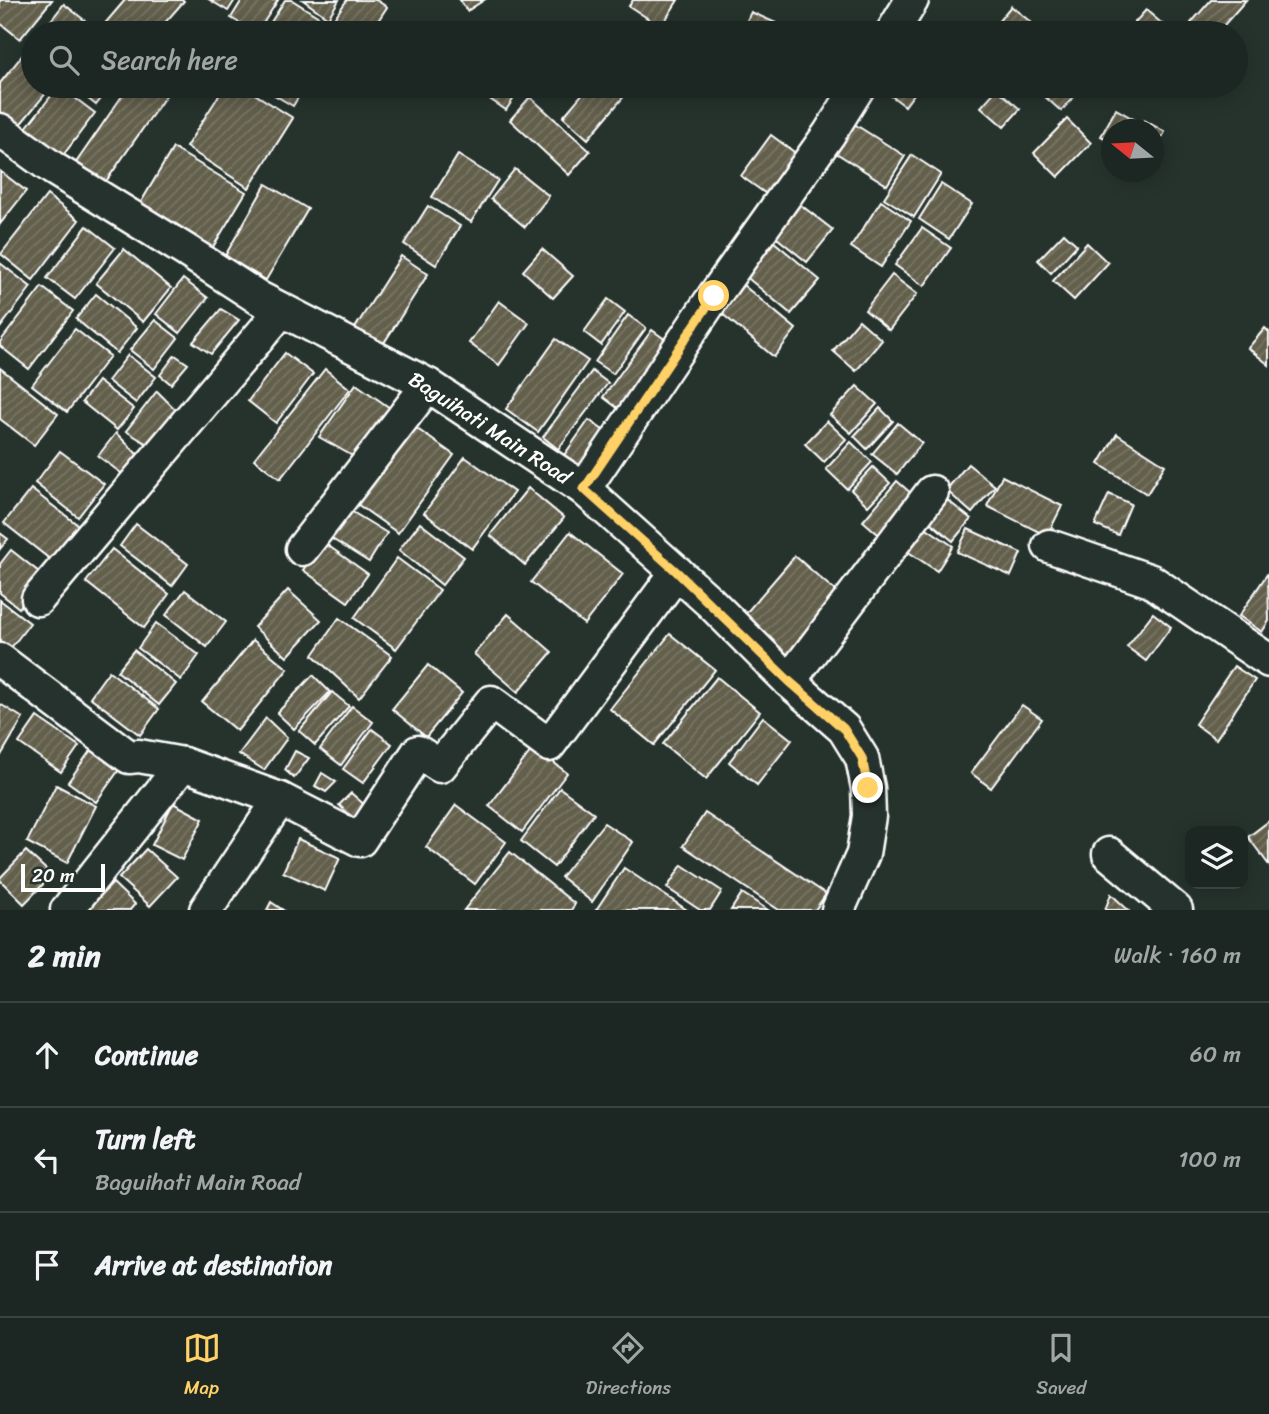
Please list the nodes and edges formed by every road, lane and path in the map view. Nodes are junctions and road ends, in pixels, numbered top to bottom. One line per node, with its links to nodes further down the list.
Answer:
1 (912, 0): 2 (street)
2 (899, 21)
3 (852, 98): 7 (street)
4 (0, 130): 5 (street, Baguihati Main Road)
5 (281, 311): 6 (street, Baguihati Main Road); 12 (street)
6 (428, 385): 7 (street, Baguihati Main Road); 10 (street)
7 (584, 489): 11 (street, Baguihati Main Road)
8 (932, 492): 15 (street)
9 (1049, 545): 14 (street)
10 (302, 550)
11 (677, 572): 15 (street, Baguihati Main Road); 17 (street)
12 (38, 598)
13 (0, 660): 16 (street)
14 (1269, 661)
15 (789, 681): 21 (street, Baguihati Main Road)
16 (183, 764): 17 (street); 19 (street)
17 (279, 799): 20 (street)
18 (1109, 854): 22 (street)
19 (67, 910)
20 (206, 910)
21 (838, 910)
22 (1176, 910)

